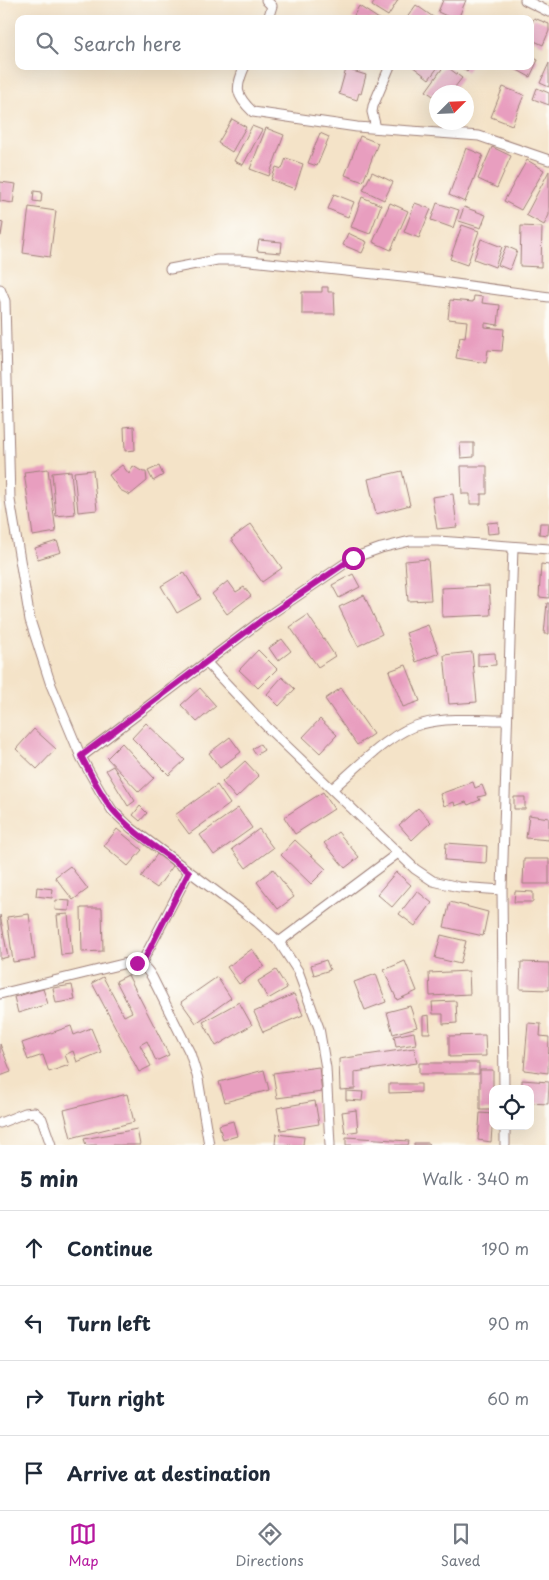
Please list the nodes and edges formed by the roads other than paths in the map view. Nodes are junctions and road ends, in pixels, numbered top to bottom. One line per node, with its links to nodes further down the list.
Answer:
1 (266, 0): 4 (street)
2 (524, 0): 3 (street)
3 (549, 12)
4 (269, 15)
5 (243, 70): 7 (street)
6 (388, 70): 7 (street)
7 (376, 128): 8 (street)
8 (549, 160)
9 (170, 270): 11 (street)
10 (0, 289): 13 (street)
11 (549, 297)
12 (0, 499): 13 (street)
13 (10, 500): 18 (street)
14 (513, 547): 15 (street); 16 (street); 17 (street)
15 (549, 550)
16 (206, 662): 18 (street); 19 (street)
17 (507, 720): 19 (street); 22 (street)
18 (81, 756): 21 (street)
19 (332, 788): 20 (street)
20 (398, 853): 22 (street); 23 (street)
21 (189, 872): 23 (street); 24 (street)
22 (502, 890): 26 (street)
23 (279, 942): 31 (street)
24 (142, 964): 25 (street); 30 (street)
25 (0, 994)
26 (504, 1085)
27 (0, 1123): 29 (street)
28 (505, 1130): 32 (street)
29 (51, 1145)
30 (209, 1145)
31 (330, 1145)
32 (505, 1145)

